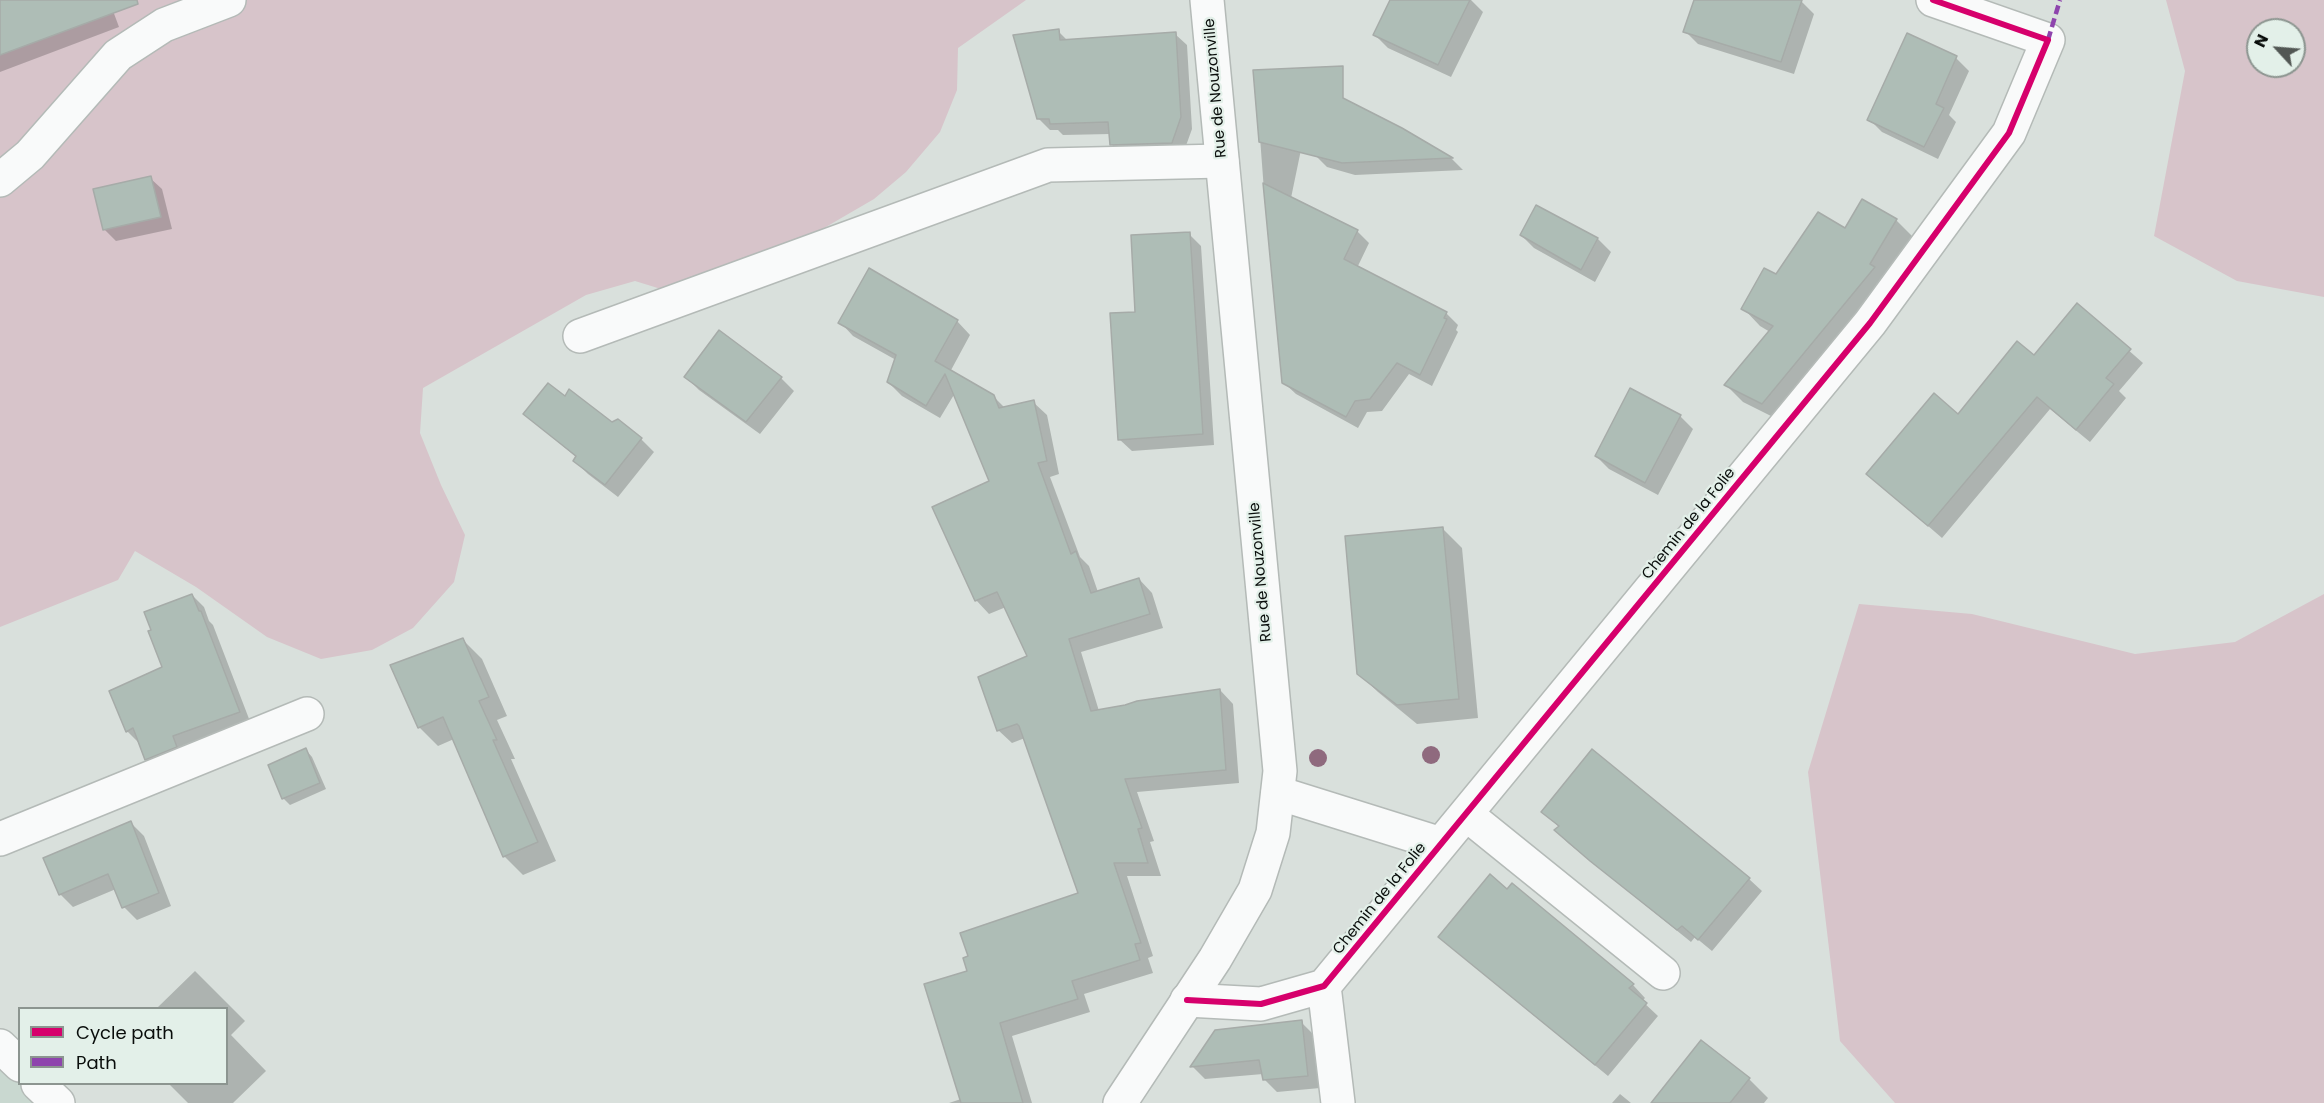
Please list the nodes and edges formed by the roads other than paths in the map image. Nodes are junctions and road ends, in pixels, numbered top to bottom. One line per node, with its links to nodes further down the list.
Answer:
1 (230, 0): 5 (street)
2 (1207, 0): 4 (street, Rue de Nouzonville)
3 (1932, 0): 9 (street, Chemin de la Folie)
4 (1222, 161): 6 (street); 8 (street, Rue de Nouzonville)
5 (0, 180)
6 (580, 336)
7 (307, 714): 10 (street)
8 (1278, 793): 11 (street, Chemin de la Folie); 14 (street, Rue de Nouzonville)
9 (1466, 814): 11 (street, Chemin de la Folie); 12 (street)
10 (0, 839)
11 (1441, 844): 13 (street, Chemin de la Folie)
12 (1663, 974)
13 (1324, 986): 14 (street); 20 (street)
14 (1187, 1000): 19 (street, Rue de Nouzonville)
15 (0, 1046): 16 (street)
16 (18, 1063)
17 (40, 1085): 18 (street)
18 (58, 1103)
19 (1120, 1103)
20 (1338, 1103)

